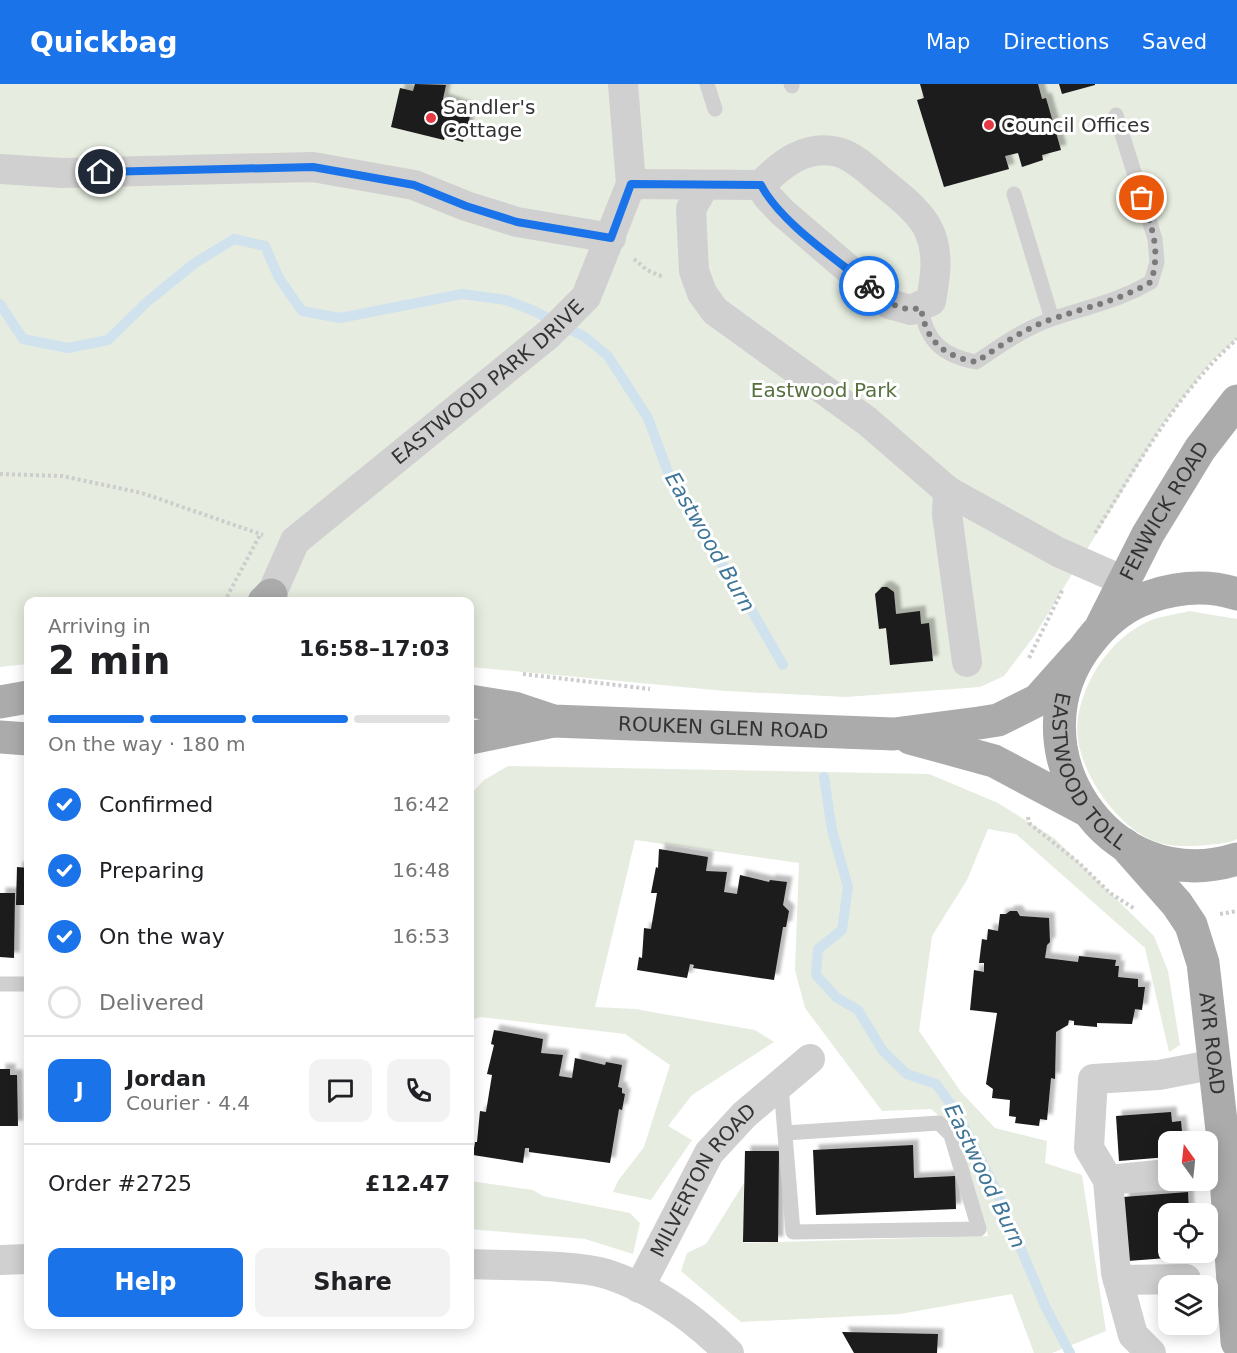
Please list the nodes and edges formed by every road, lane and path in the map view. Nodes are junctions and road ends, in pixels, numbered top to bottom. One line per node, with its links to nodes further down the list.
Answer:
1 (623, 84): 6 (street, EASTWOOD PARK DRIVE)
2 (708, 84): 3 (lane)
3 (715, 109)
4 (1116, 115): 13 (lane)
5 (0, 169): 10 (street)
6 (631, 184): 8 (street); 10 (street, EASTWOOD PARK DRIVE)
7 (761, 185): 8 (street); 12 (street); 12 (street)
8 (704, 186): 11 (street)
9 (1014, 194): 13 (lane)
10 (611, 238): 11 (path); 18 (street, EASTWOOD PARK DRIVE)
11 (702, 293): 16 (street)
12 (921, 308): 13 (lane)
13 (1052, 319)
14 (1237, 401): 19 (main road, FENWICK ROAD)
15 (0, 474): 17 (path)
16 (948, 491): 19 (street); 25 (street)
17 (261, 534): 18 (path); 21 (path)
18 (295, 541): 22 (street, EASTWOOD PARK DRIVE)
19 (1124, 581): 23 (main road, FENWICK ROAD)
20 (1237, 594): 23 (main road, EASTWOOD TOLL)
21 (227, 597)
22 (269, 597)
23 (1102, 626): 24 (main road, EASTWOOD TOLL)
24 (1079, 654): 33 (main road, ROUKEN GLEN ROAD); 37 (main road, EASTWOOD TOLL)
25 (967, 662)
26 (516, 673): 27 (path)
27 (658, 690)
28 (24, 698): 30 (main road)
29 (474, 702): 32 (main road, ROUKEN GLEN ROAD)
30 (0, 705): 31 (main road)
31 (24, 705)
32 (553, 721): 33 (main road, ROUKEN GLEN ROAD); 35 (main road, ROUKEN GLEN ROAD)
33 (894, 734): 37 (main road, ROUKEN GLEN ROAD)
34 (0, 737): 36 (main road)
35 (474, 737)
36 (24, 739)
37 (1086, 810): 38 (main road, EASTWOOD TOLL)
38 (1124, 844): 39 (main road, EASTWOOD TOLL); 43 (main road, AYR ROAD)
39 (1237, 859)
40 (0, 984): 41 (lane)
41 (24, 984)
42 (810, 1059): 44 (street, MILVERTON ROAD)
43 (1216, 1064): 47 (street); 54 (main road, AYR ROAD)
44 (782, 1086): 45 (lane, MILVERTON ROAD); 53 (street, MILVERTON ROAD)
45 (785, 1133): 45 (lane, MILVERTON ROAD)
46 (1158, 1175): 47 (street)
47 (1108, 1180): 52 (street)
48 (24, 1259): 49 (street)
49 (0, 1260)
50 (474, 1264): 53 (street)
51 (1158, 1279): 52 (street)
52 (1118, 1280): 56 (street)
53 (639, 1288): 55 (street)
54 (1237, 1342)
55 (729, 1353)
56 (1151, 1353)

